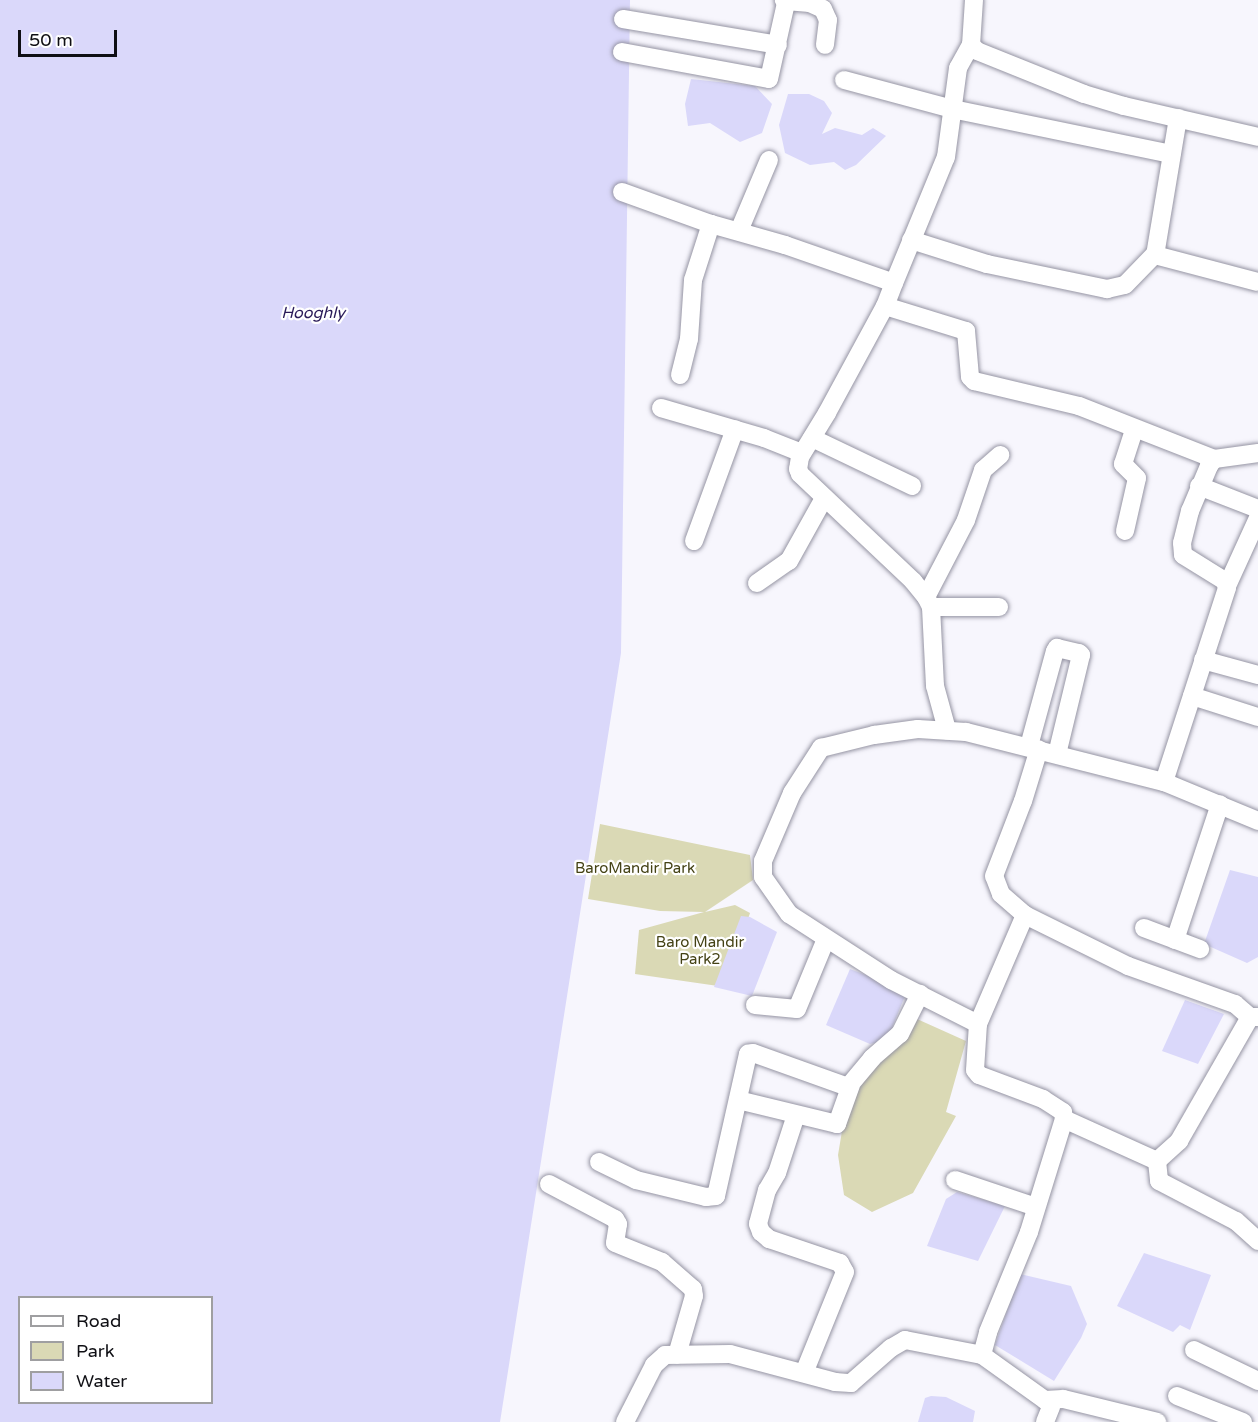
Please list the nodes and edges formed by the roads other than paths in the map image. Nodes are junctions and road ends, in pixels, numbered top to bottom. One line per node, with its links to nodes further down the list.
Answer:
1 (974, 0): 6 (street)
2 (785, 1): 4 (street); 5 (street)
3 (623, 18): 4 (street)
4 (778, 45): 7 (street)
5 (825, 45)
6 (971, 45): 9 (street); 10 (street)
7 (622, 52)
8 (844, 80): 9 (street)
9 (952, 109): 12 (street); 17 (street)
10 (1178, 118): 11 (street); 12 (street)
11 (1258, 138)
12 (1171, 154): 18 (street)
13 (769, 160): 16 (street)
14 (622, 192): 15 (street)
15 (711, 224): 16 (street); 22 (street)
16 (739, 231): 20 (street)
17 (911, 240): 18 (street); 20 (street)
18 (1155, 254): 19 (street)
19 (1258, 282)
20 (894, 283): 21 (street)
21 (885, 306): 25 (street); 26 (street)
22 (680, 375)
23 (661, 408): 24 (street)
24 (735, 429): 26 (street); 37 (street)
25 (1134, 430): 29 (street); 35 (street)
26 (807, 446): 30 (street); 32 (street)
27 (1258, 453): 29 (street)
28 (1000, 455): 40 (street)
29 (1215, 459): 31 (street)
30 (912, 486)
31 (1199, 486): 33 (street); 39 (street)
32 (824, 498): 38 (street); 40 (street)
33 (1258, 509)
34 (1258, 518): 36 (street)
35 (1125, 531)
36 (1254, 537): 39 (street)
37 (694, 541)
38 (757, 583)
39 (1227, 586): 42 (street)
40 (928, 602): 41 (street); 46 (street)
41 (999, 607)
42 (1203, 660): 43 (street); 44 (street)
43 (1258, 675)
44 (1192, 696): 45 (street); 48 (street)
45 (1258, 717)
46 (946, 730): 47 (street); 53 (street)
47 (1042, 750): 47 (street); 48 (street); 51 (street)
48 (1164, 782): 49 (street)
49 (1220, 804): 50 (street); 54 (street)
50 (1257, 819)
51 (1025, 915): 58 (street); 59 (street)
52 (1144, 927): 54 (street)
53 (826, 939): 56 (street); 57 (street)
54 (1175, 940): 55 (street)
55 (1200, 949)
56 (920, 994): 59 (street); 60 (street)
57 (755, 1005)
58 (1254, 1017): 64 (street)
59 (978, 1024): 63 (street)
60 (852, 1085): 61 (street); 62 (street)
61 (738, 1100): 62 (street); 65 (street)
62 (795, 1115): 73 (street)
63 (1064, 1119): 64 (street); 68 (street)
64 (1158, 1161): 69 (street)
65 (599, 1162)
66 (955, 1180): 68 (street)
67 (549, 1184): 71 (street)
68 (1036, 1207): 72 (street)
69 (1258, 1241)
70 (1194, 1350): 74 (street)
71 (677, 1355): 73 (street); 78 (street)
72 (982, 1355): 73 (street); 76 (street)
73 (804, 1373)
74 (1258, 1381)
75 (1177, 1396): 81 (street)
76 (1045, 1400): 77 (street); 79 (street)
77 (1133, 1419): 80 (street)
78 (625, 1422)
79 (1045, 1422)
80 (1157, 1422)
81 (1243, 1422)

